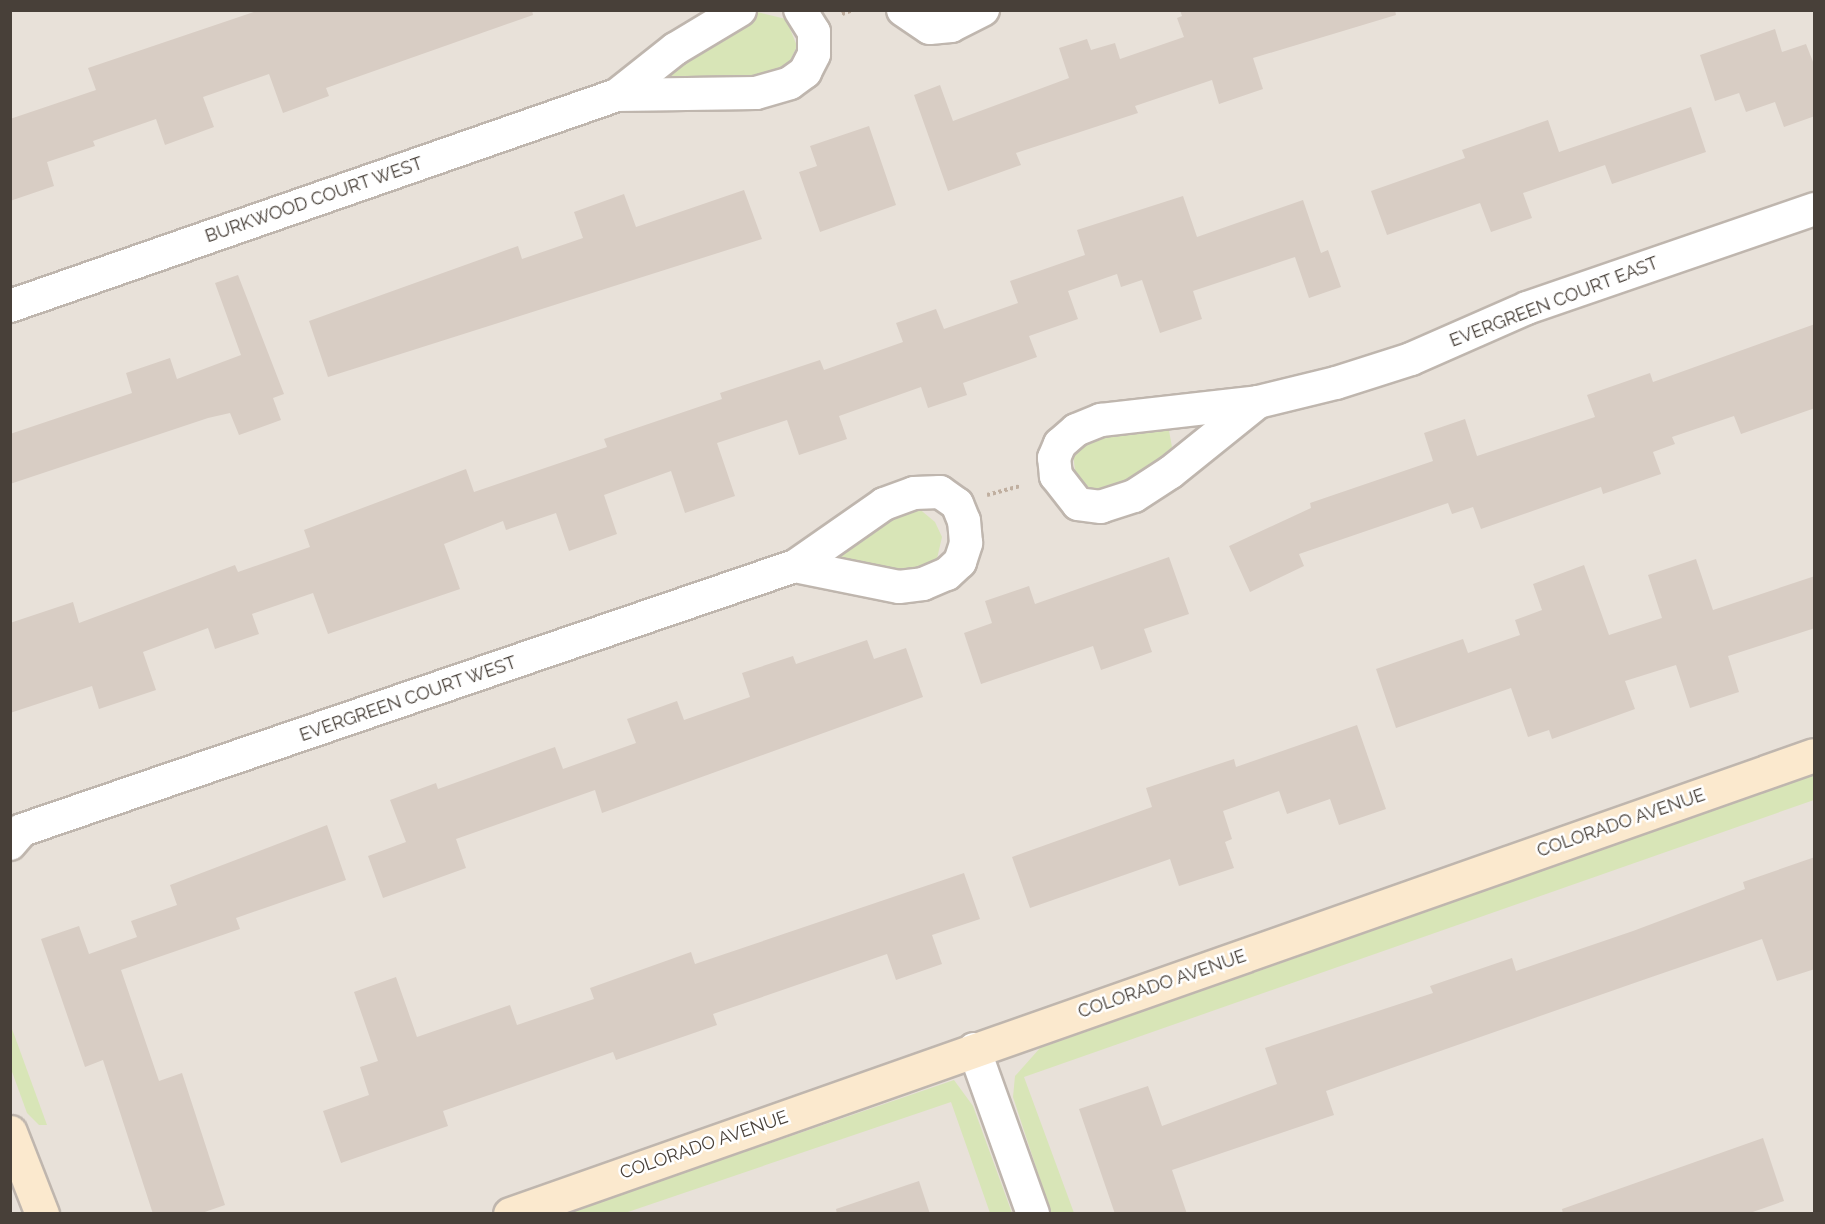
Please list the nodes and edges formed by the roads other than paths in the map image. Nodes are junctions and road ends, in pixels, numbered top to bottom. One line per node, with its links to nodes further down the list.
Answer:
1 (740, 10): 5 (street, BURKWOOD COURT WEST)
2 (800, 10): 5 (street, BURKWOOD COURT WEST)
3 (903, 10): 4 (street)
4 (983, 10)
5 (617, 95): 7 (street, BURKWOOD COURT WEST)
6 (1815, 209): 8 (street, EVERGREEN COURT EAST)
7 (10, 306)
8 (1258, 402): 8 (street, EVERGREEN COURT EAST)
9 (795, 566): 9 (street, EVERGREEN COURT WEST); 11 (street, EVERGREEN COURT WEST)
10 (1815, 755): 12 (street, COLORADO AVENUE)
11 (14, 834)
12 (974, 1050): 15 (street, COLORADO AVENUE); 16 (street)
13 (10, 1132): 14 (street)
14 (42, 1214)
15 (510, 1214)
16 (1033, 1214)

